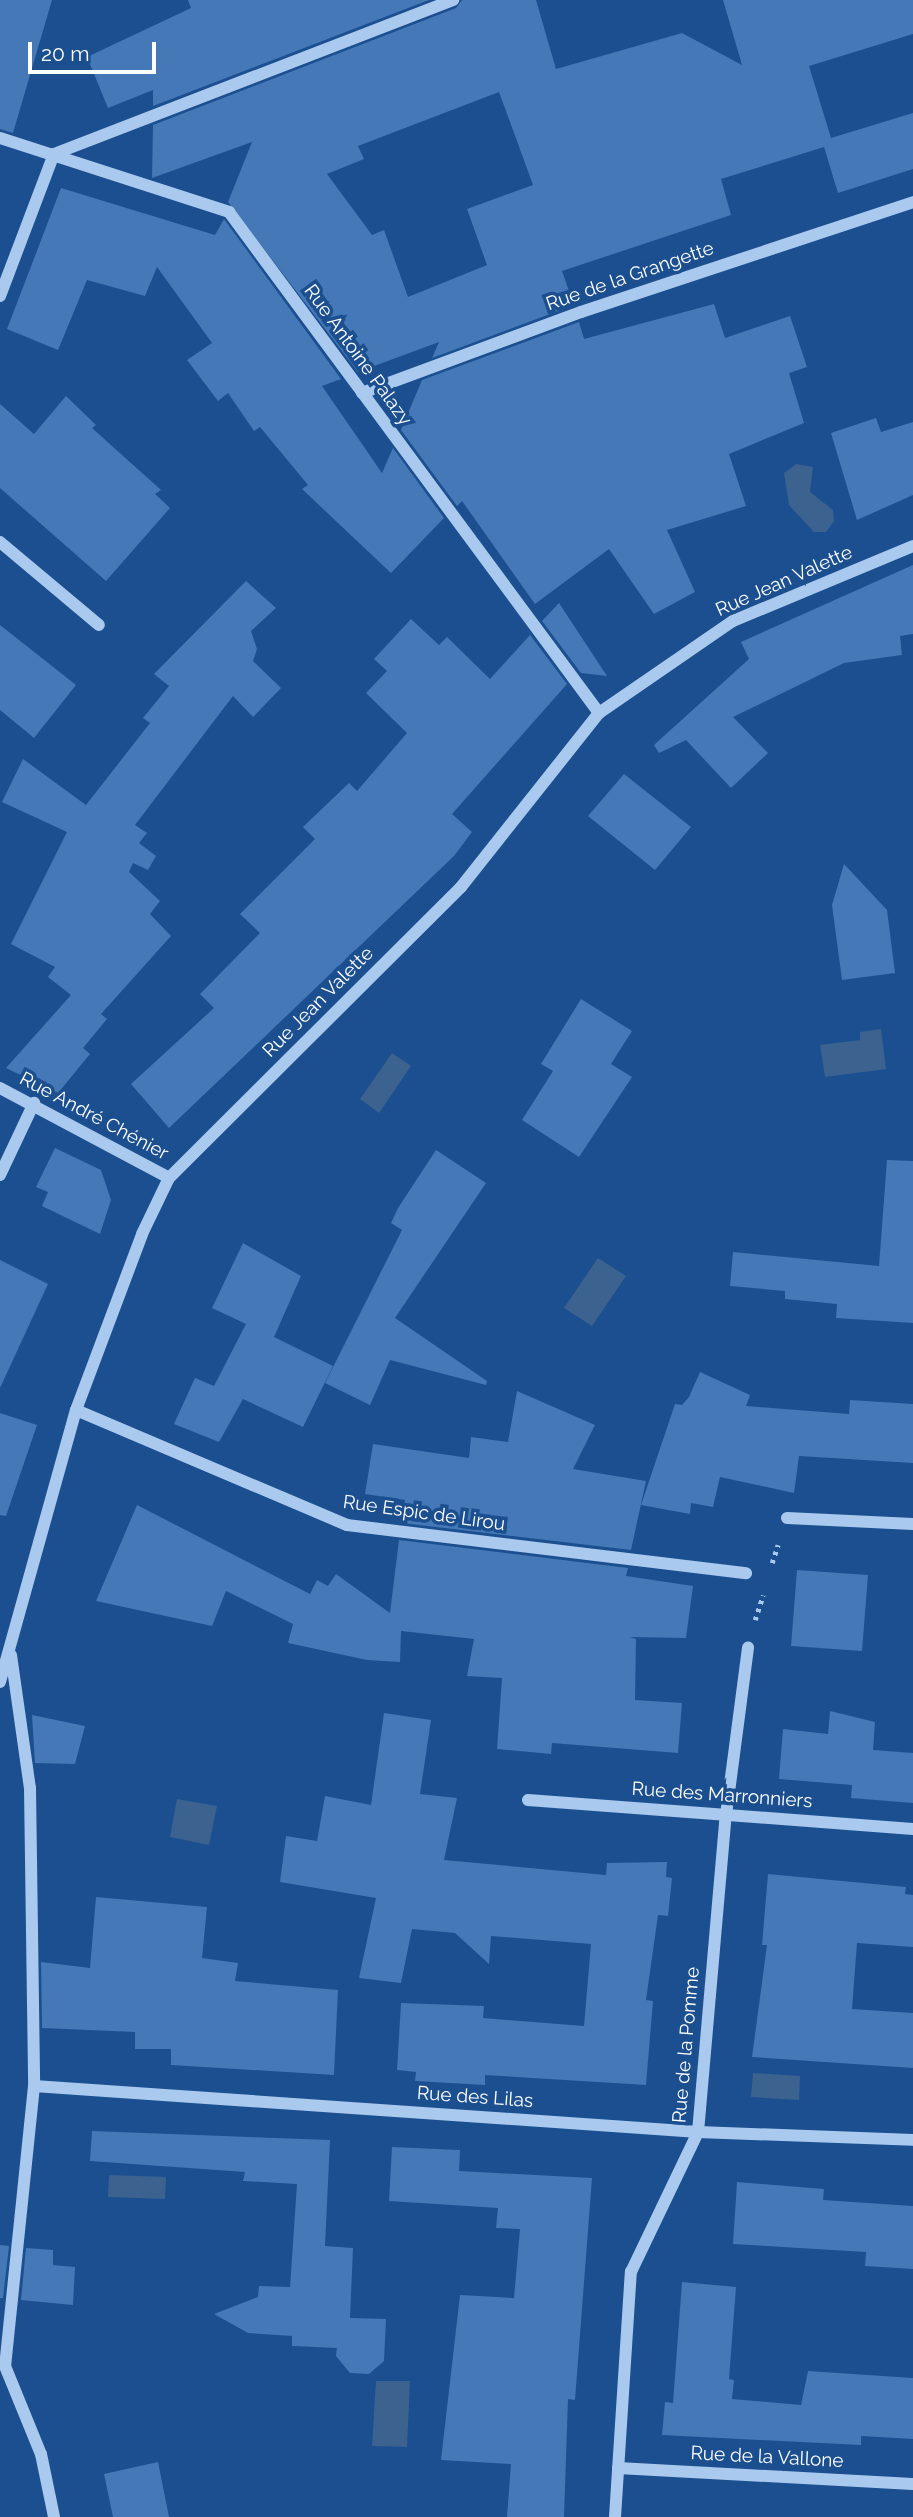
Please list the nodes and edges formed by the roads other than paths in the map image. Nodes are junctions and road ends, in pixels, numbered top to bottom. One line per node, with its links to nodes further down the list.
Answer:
1 (453, 0): 3 (street)
2 (0, 138): 3 (street, Rue Antoine Palazy)
3 (54, 154): 5 (street); 6 (street, Rue Antoine Palazy)
4 (913, 202): 6 (street, Rue de la Grangette)
5 (0, 296)
6 (362, 393): 10 (street, Rue Antoine Palazy)
7 (0, 542): 9 (street)
8 (913, 546): 10 (street, Rue Jean Valette)
9 (99, 625)
10 (599, 713): 14 (street, Rue Jean Valette)
11 (0, 1087): 12 (street, Rue André Chénier)
12 (34, 1103): 13 (street); 14 (street, Rue André Chénier)
13 (0, 1175)
14 (169, 1178): 15 (street, Rue Jean Valette)
15 (76, 1410): 18 (street, Rue Espic de Lirou); 20 (street, Rue Jean Valette)
16 (787, 1517): 17 (street)
17 (913, 1524)
18 (746, 1573)
19 (748, 1647): 23 (street, Rue de la Pomme)
20 (11, 1655): 21 (street, Rue Jean Valette); 25 (street)
21 (0, 1682)
22 (528, 1800): 23 (street, Rue des Marronniers)
23 (726, 1815): 24 (street, Rue des Marronniers); 26 (street, Rue de la Pomme)
24 (913, 1829)
25 (34, 2086): 26 (street, Rue des Lilas); 30 (street)
26 (698, 2132): 27 (street, Rue des Lilas); 28 (street, Rue de la Pomme)
27 (913, 2140)
28 (618, 2468): 29 (street, Rue de la Vallone); 31 (street, Rue de la Pomme)
29 (913, 2484)
30 (54, 2517)
31 (615, 2517)

